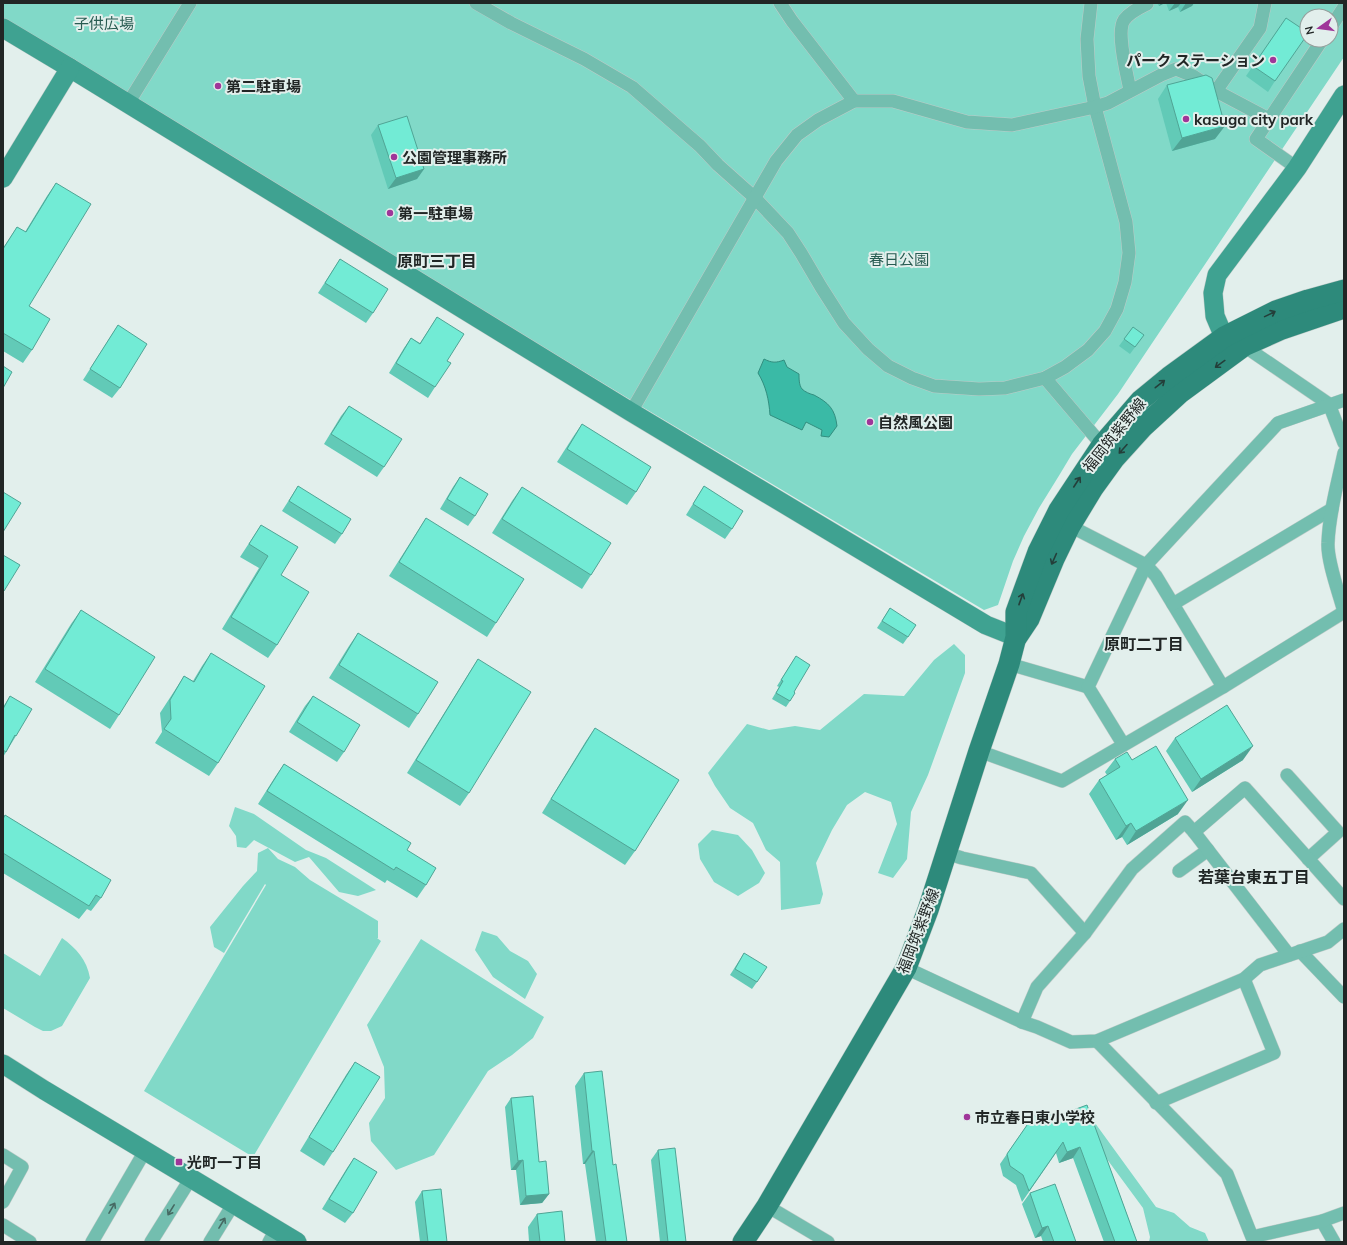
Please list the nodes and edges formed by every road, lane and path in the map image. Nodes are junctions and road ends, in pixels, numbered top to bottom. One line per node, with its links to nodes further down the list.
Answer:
1 (190, 3): 13 (street)
2 (476, 3): 19 (street)
3 (780, 3): 14 (street)
4 (1091, 3): 15 (street)
5 (1266, 3): 11 (street)
6 (1147, 4): 10 (street)
7 (3, 28): 9 (street)
8 (1317, 48): 16 (street)
9 (70, 68): 18 (street); 27 (street)
10 (1130, 90): 11 (street); 15 (street)
11 (1216, 91): 16 (street)
12 (1344, 95): 17 (street)
13 (132, 97)
14 (854, 101): 15 (street); 19 (street)
15 (1095, 108): 24 (street)
16 (1269, 119): 17 (street)
17 (1297, 168): 22 (street)
18 (3, 178)
19 (755, 198): 24 (street); 27 (street)
20 (1344, 290): 22 (main road, 福岡筑紫野線, one-way to 20)
21 (1344, 308): 23 (main road, 福岡筑紫野線)
22 (1224, 337): 23 (street); 29 (main road, 福岡筑紫野線, one-way to 22)
23 (1244, 346): 26 (street); 32 (main road, 福岡筑紫野線, one-way to 32)
24 (1045, 378): 29 (street)
25 (1344, 400): 26 (street)
26 (1329, 404): 28 (street); 33 (street)
27 (630, 412): 36 (street)
28 (1344, 443)
29 (1102, 445): 36 (main road, 福岡筑紫野線, one-way to 29)
30 (1344, 453): 31 (street)
31 (1332, 509): 34 (street); 35 (street)
32 (1070, 526): 33 (street); 36 (main road, 福岡筑紫野線, one-way to 36)
33 (1146, 565): 34 (street); 39 (street)
34 (1173, 604): 38 (street)
35 (1344, 612): 38 (street)
36 (1016, 637): 37 (main road, 福岡筑紫野線)
37 (1009, 664): 39 (street); 41 (main road, 福岡筑紫野線)
38 (1223, 686): 40 (street)
39 (1088, 687): 40 (street)
40 (1123, 744): 41 (street)
41 (979, 751): 45 (main road, 福岡筑紫野線)
42 (1287, 775): 46 (street)
43 (1194, 832): 44 (street); 46 (street); 50 (street)
44 (1208, 850): 47 (street); 51 (street)
45 (946, 853): 50 (street); 52 (main road, 福岡筑紫野線)
46 (1308, 859): 48 (street)
47 (1179, 871)
48 (1344, 899)
49 (1344, 928): 51 (street)
50 (1085, 933): 55 (street)
51 (1294, 953): 53 (street); 54 (street)
52 (906, 968): 55 (street); 64 (main road, 福岡筑紫野線)
53 (1244, 979): 56 (street); 58 (street)
54 (1344, 997)
55 (1022, 1022): 56 (street)
56 (1097, 1041): 58 (street)
57 (3, 1064): 59 (street)
58 (1156, 1103): 66 (street)
59 (145, 1151): 61 (street); 70 (street, one-way to 59)
60 (3, 1155): 62 (street)
61 (191, 1178): 63 (street); 71 (street, one-way to 71)
62 (3, 1202)
63 (234, 1203): 68 (street); 72 (street, one-way to 63)
64 (767, 1206): 74 (main road, 福岡筑紫野線); 75 (street)
65 (1344, 1213): 66 (street)
66 (1322, 1221): 76 (street)
67 (3, 1225): 69 (street)
68 (273, 1236): 73 (street)
69 (30, 1242)
70 (92, 1242)
71 (151, 1242)
72 (210, 1242)
73 (297, 1242)
74 (743, 1242)
75 (828, 1242)
76 (1334, 1242)

